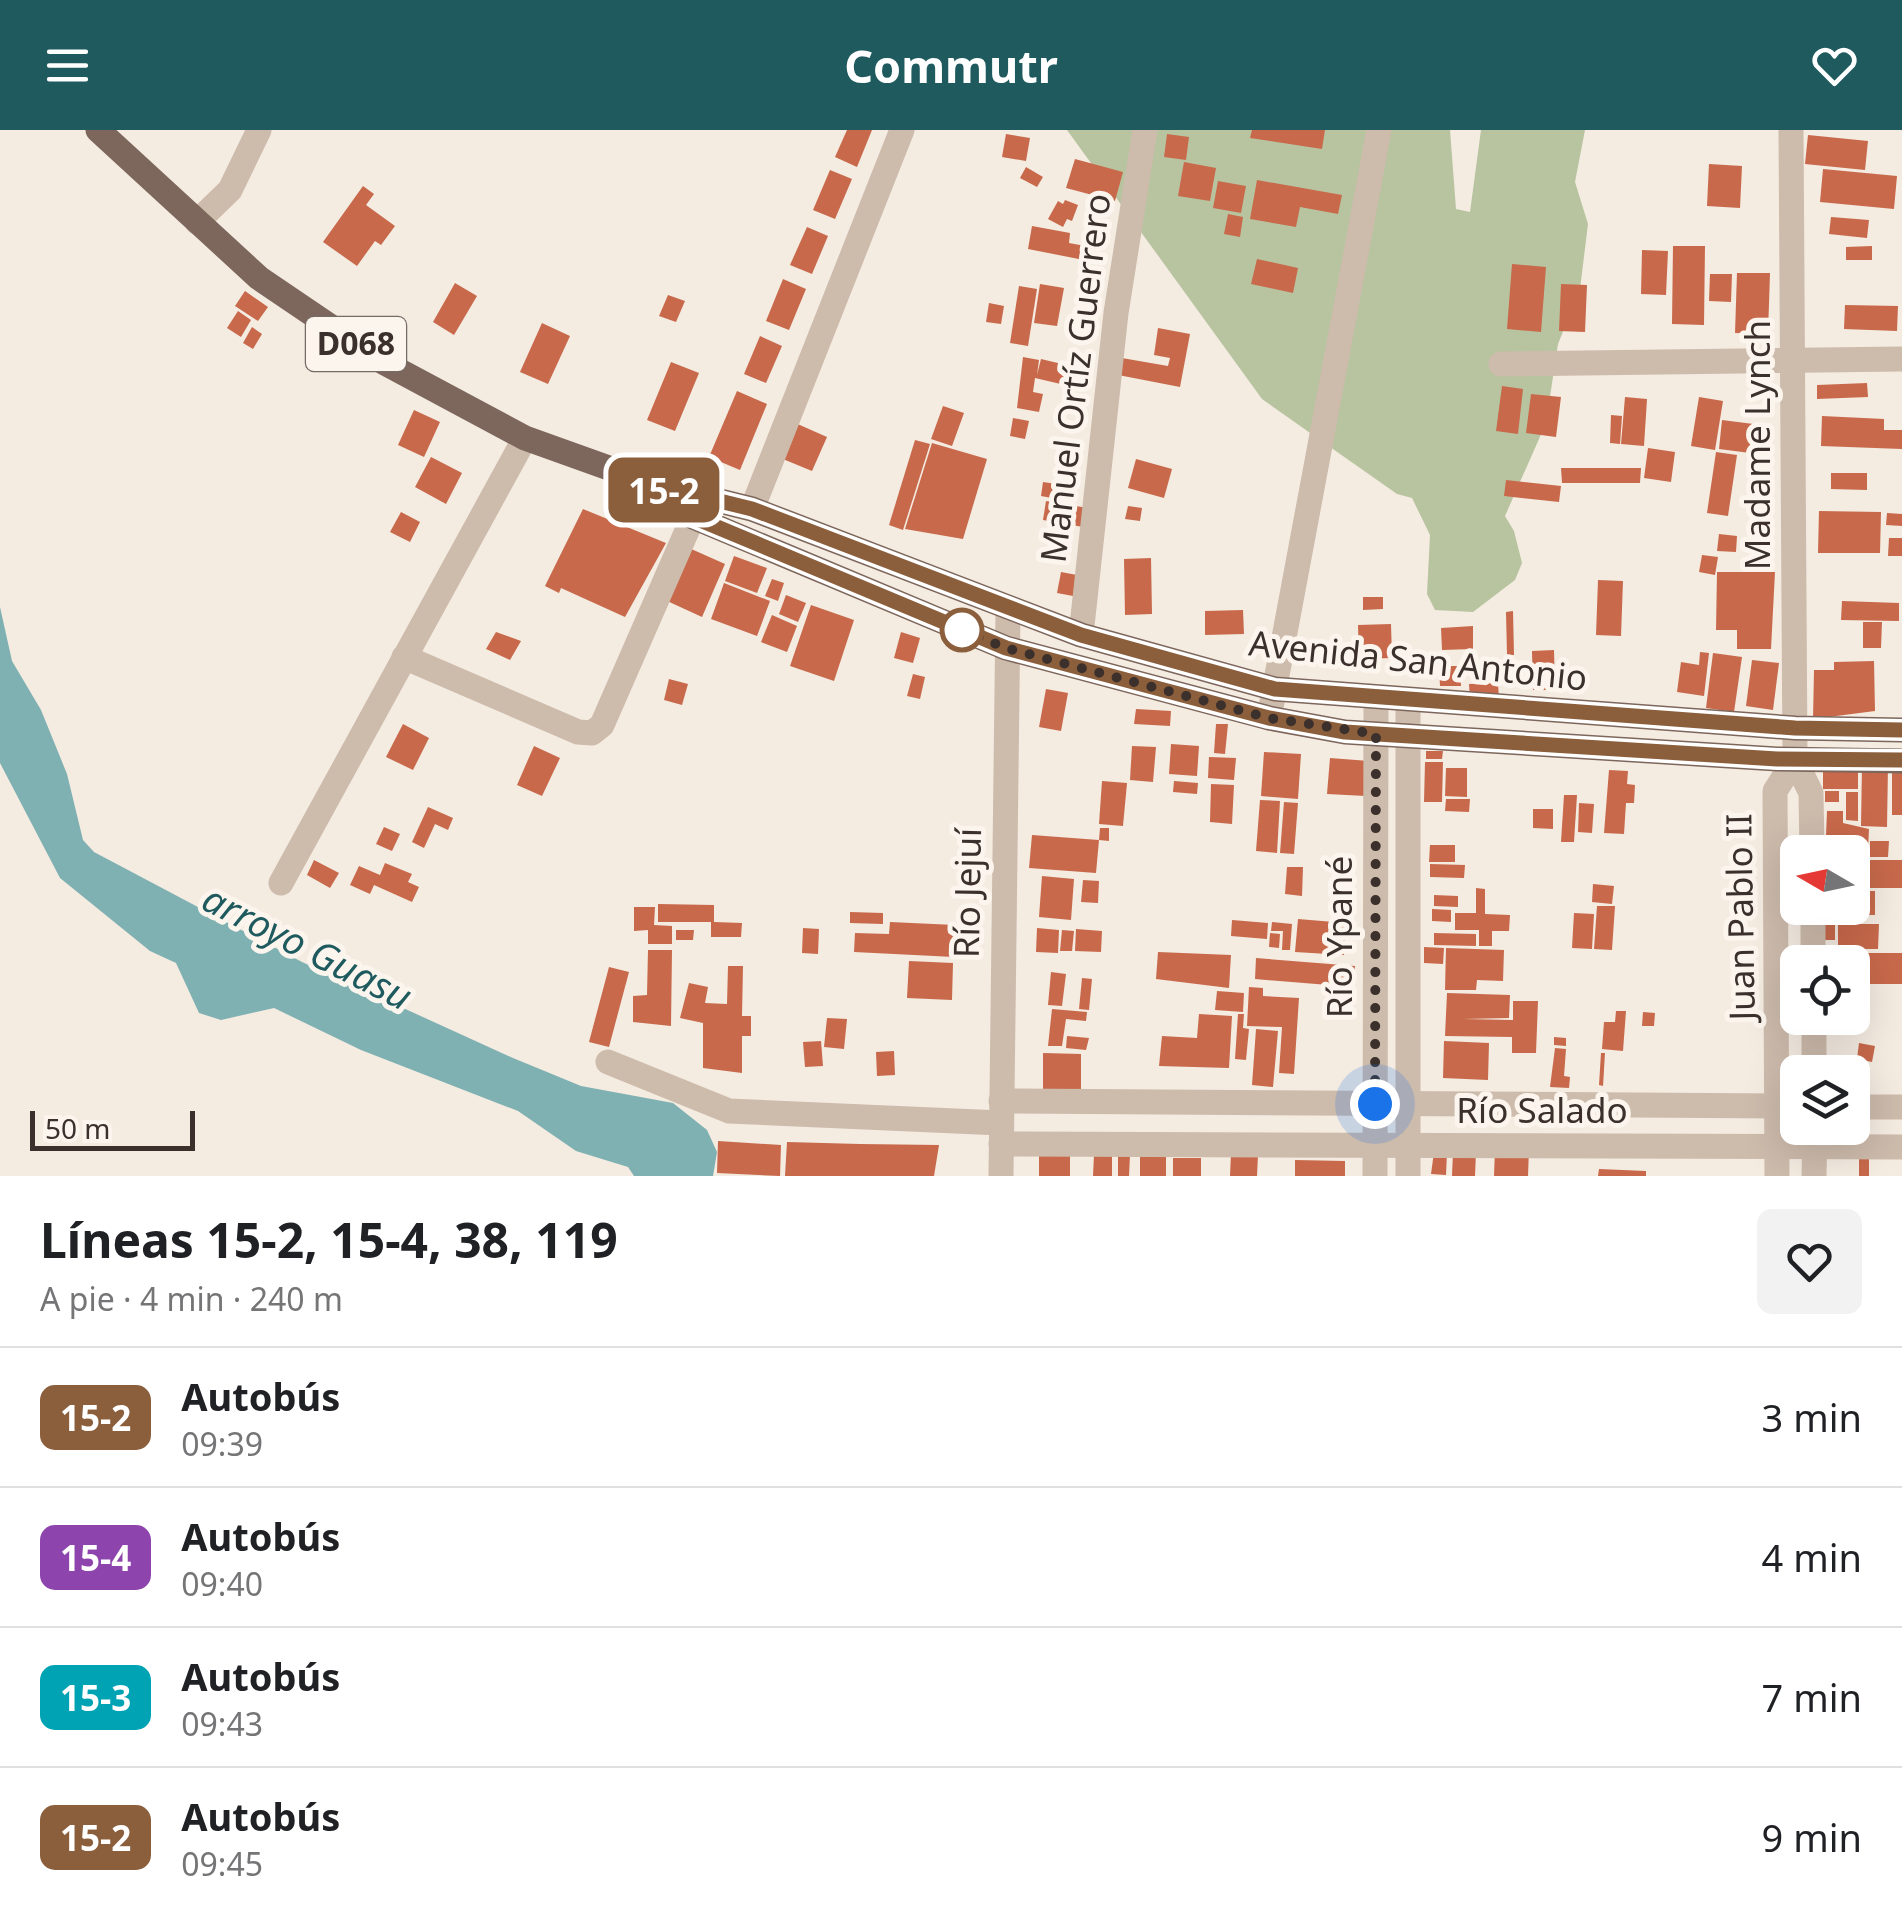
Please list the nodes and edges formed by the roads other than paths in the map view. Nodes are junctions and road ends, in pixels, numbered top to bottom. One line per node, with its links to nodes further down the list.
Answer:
1 (98, 130): 7 (main road, Avenida San Antonio / D068)
2 (259, 130): 7 (street)
3 (902, 130): 13 (street)
4 (1145, 130): 16 (street, Manuel Ortíz Guerrero)
5 (1379, 130): 19 (street)
6 (1791, 130): 9 (street, Madame Lynch)
7 (197, 222): 11 (main road, Avenida San Antonio / D068)
8 (1902, 358): 9 (street)
9 (1792, 360): 10 (street); 23 (street, Madame Lynch)
10 (1500, 364)
11 (524, 438): 12 (main road, Avenida San Antonio / D068); 18 (street)
12 (659, 486): 13 (main road, Avenida San Antonio / D068); 14 (main road, Avenida San Antonio / D068)
13 (752, 509): 15 (main road, Avenida San Antonio / D068)
14 (693, 517): 17 (main road, Avenida San Antonio / D068); 18 (street)
15 (1008, 611): 16 (main road, Avenida San Antonio / D068); 17 (street, Río Jejuí)
16 (1081, 635): 19 (main road, Avenida San Antonio / D068)
17 (1006, 648): 22 (main road, Avenida San Antonio / D068); 38 (street, Río Jejuí)
18 (404, 657): 30 (street)
19 (1275, 689): 20 (main road, Avenida San Antonio / D068); 22 (street)
20 (1376, 698): 21 (main road, Avenida San Antonio / D068); 25 (street, Río Ypané)
21 (1408, 701): 23 (main road, Avenida San Antonio / D068); 26 (street, Río Ypané)
22 (1269, 718): 25 (main road, Avenida San Antonio / D068)
23 (1795, 728): 24 (main road, Avenida San Antonio / D068); 27 (street, Madame Lynch)
24 (1902, 730)
25 (1376, 734): 26 (main road, Avenida San Antonio / D068); 33 (street, Río Ypané)
26 (1406, 734): 27 (main road, Avenida San Antonio / D068); 34 (street, Río Ypané)
27 (1794, 760): 28 (main road, Avenida San Antonio / D068); 29 (street, Juan Pablo II); 31 (street, Juan Pablo II)
28 (1902, 760)
29 (1812, 835)
30 (281, 883)
31 (1786, 1055)
32 (608, 1062): 38 (street)
33 (1375, 1104): 34 (street, Río Salado); 38 (street, Río Salado); 41 (street, Río Ypané)
34 (1408, 1104): 35 (street, Río Salado); 44 (street, Río Ypané)
35 (1780, 1106)
36 (1870, 1107): 37 (street)
37 (1902, 1107)
38 (1001, 1123): 41 (street, Río Salado); 47 (street, Río Jejuí)
39 (1780, 1138): 45 (street, Juan Pablo II)
40 (1870, 1143): 46 (street, Río Salado)
41 (1375, 1145): 44 (street, Río Salado); 48 (street, Río Ypané)
42 (1782, 1145): 45 (street, Río Salado)
43 (1815, 1145): 51 (street)
44 (1408, 1146): 45 (street, Río Salado); 49 (street, Río Ypané)
45 (1778, 1146): 50 (street, Juan Pablo II)
46 (1902, 1147)
47 (1001, 1176)
48 (1375, 1176)
49 (1408, 1176)
50 (1777, 1176)
51 (1814, 1176)

